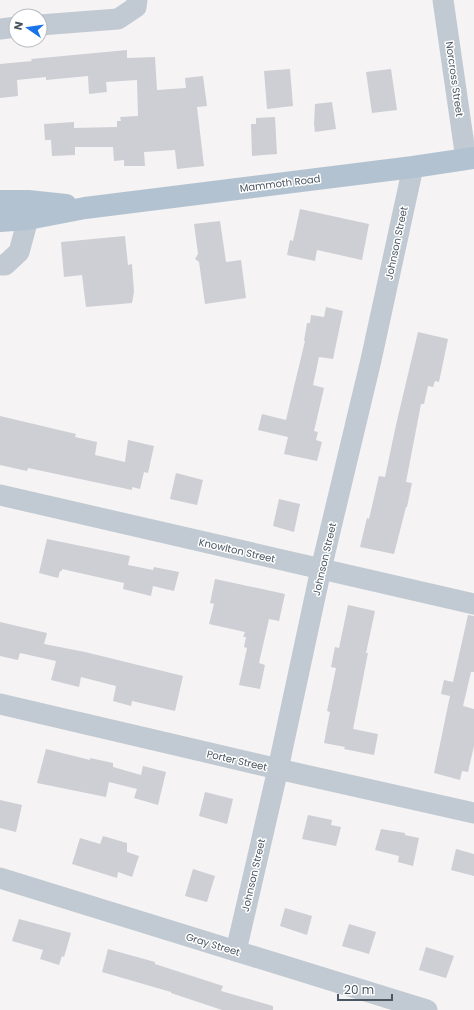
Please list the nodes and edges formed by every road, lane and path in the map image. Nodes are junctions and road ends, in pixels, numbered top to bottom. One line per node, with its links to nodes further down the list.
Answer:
1 (443, 0): 4 (street, Norcross Street)
2 (136, 4): 3 (street)
3 (48, 24)
4 (470, 158): 5 (main road, Mammoth Road)
5 (413, 167): 7 (main road, Mammoth Road); 12 (street, Johnson Street)
6 (0, 201): 7 (main road, Mammoth Road)
7 (86, 208): 8 (main road, Mammoth Road)
8 (28, 219): 9 (main road, Mammoth Road); 10 (street)
9 (0, 221)
10 (0, 266)
11 (0, 496): 12 (street, Knowlton Street)
12 (321, 569): 13 (street, Knowlton Street); 15 (street, Johnson Street)
13 (474, 604)
14 (0, 704): 15 (street, Porter Street)
15 (278, 769): 16 (street, Porter Street); 18 (street, Johnson Street)
16 (474, 813)
17 (0, 878): 18 (street, Gray Street)
18 (236, 951): 19 (street, Gray Street)
19 (427, 1010)

